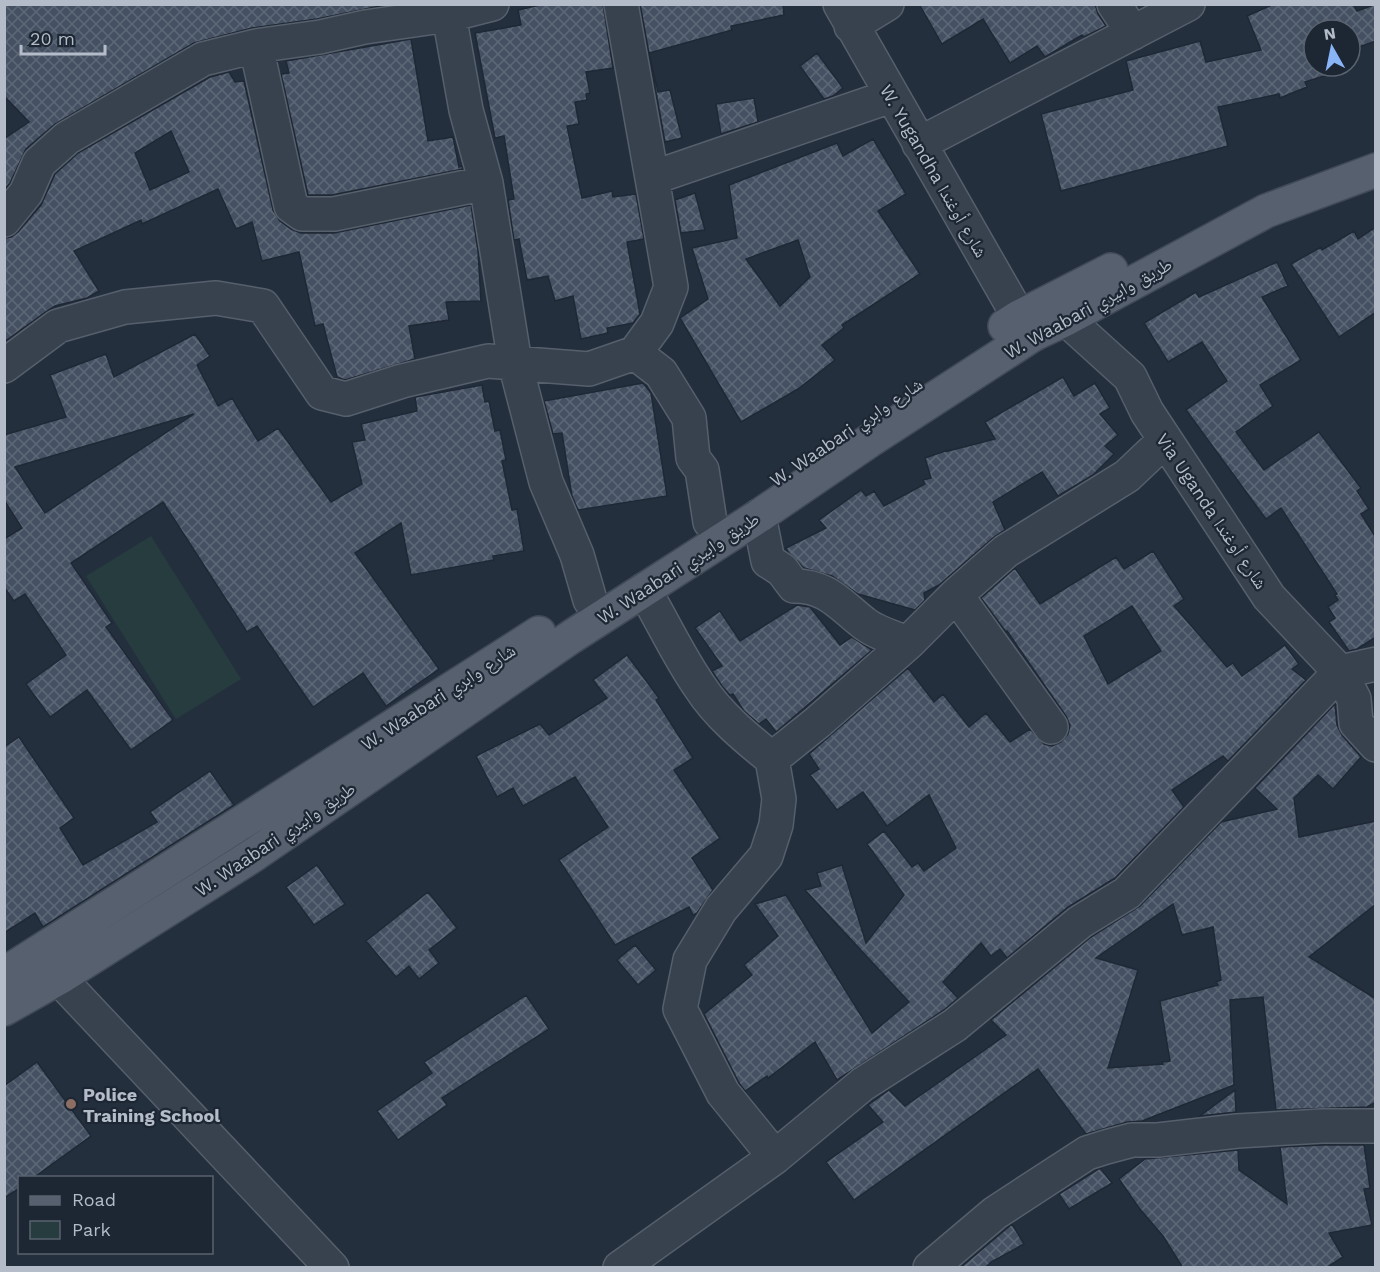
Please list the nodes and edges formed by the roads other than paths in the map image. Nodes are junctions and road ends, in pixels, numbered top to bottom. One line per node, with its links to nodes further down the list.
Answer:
1 (492, 4): 6 (street)
2 (621, 4): 14 (street)
3 (887, 4): 7 (street)
4 (1114, 4): 8 (street)
5 (1188, 4): 8 (street)
6 (449, 15): 9 (street); 15 (street)
7 (846, 15): 10 (street, W. Yugandha شارع أوغندا)
8 (1133, 33): 11 (street)
9 (256, 46): 15 (street); 16 (street)
10 (891, 96): 11 (street, W. Yugandha شارع أوغندا); 14 (street)
11 (919, 144): 18 (street, W. Yugandha شارع أوغندا)
12 (1376, 146): 18 (main road, W. Waabari شارع وابري)
13 (1376, 170): 17 (main road, W. Waabari طريق وابيري)
14 (652, 178): 19 (street)
15 (486, 183): 20 (street)
16 (4, 220)
17 (1066, 319): 18 (main road, W. Waabari طريق وابيري); 22 (street, Via Uganda شارع أوغندا)
18 (1026, 326): 23 (main road, W. Waabari طريق وابيري); 24 (main road, W. Waabari شارع وابري)
19 (634, 353): 20 (street); 24 (street)
20 (515, 363): 21 (street); 27 (street)
21 (4, 366)
22 (1165, 440): 26 (street); 30 (street, Via Uganda شارع أوغندا)
23 (759, 516): 25 (main road, W. Waabari طريق وابيري); 28 (street)
24 (710, 522): 27 (main road, W. Waabari شارع وابري)
25 (644, 591): 33 (street); 36 (main road, W. Waabari طريق وابيري)
26 (956, 595): 28 (street); 31 (street)
27 (590, 600): 34 (main road, W. Waabari شارع وابري)
28 (908, 643): 33 (street)
29 (1376, 664): 30 (street)
30 (1340, 672): 32 (street, Via Uganda شارع أوغندا); 39 (street)
31 (1051, 727)
32 (1376, 746)
33 (772, 759): 39 (street)
34 (36, 954): 35 (main road, W. Waabari شارع وابري); 36 (street)
35 (4, 974)
36 (59, 978): 37 (main road, W. Waabari طريق وابيري); 40 (street)
37 (4, 1009)
38 (1376, 1126): 42 (street)
39 (775, 1157): 41 (street)
40 (332, 1268)
41 (620, 1268)
42 (930, 1268)

